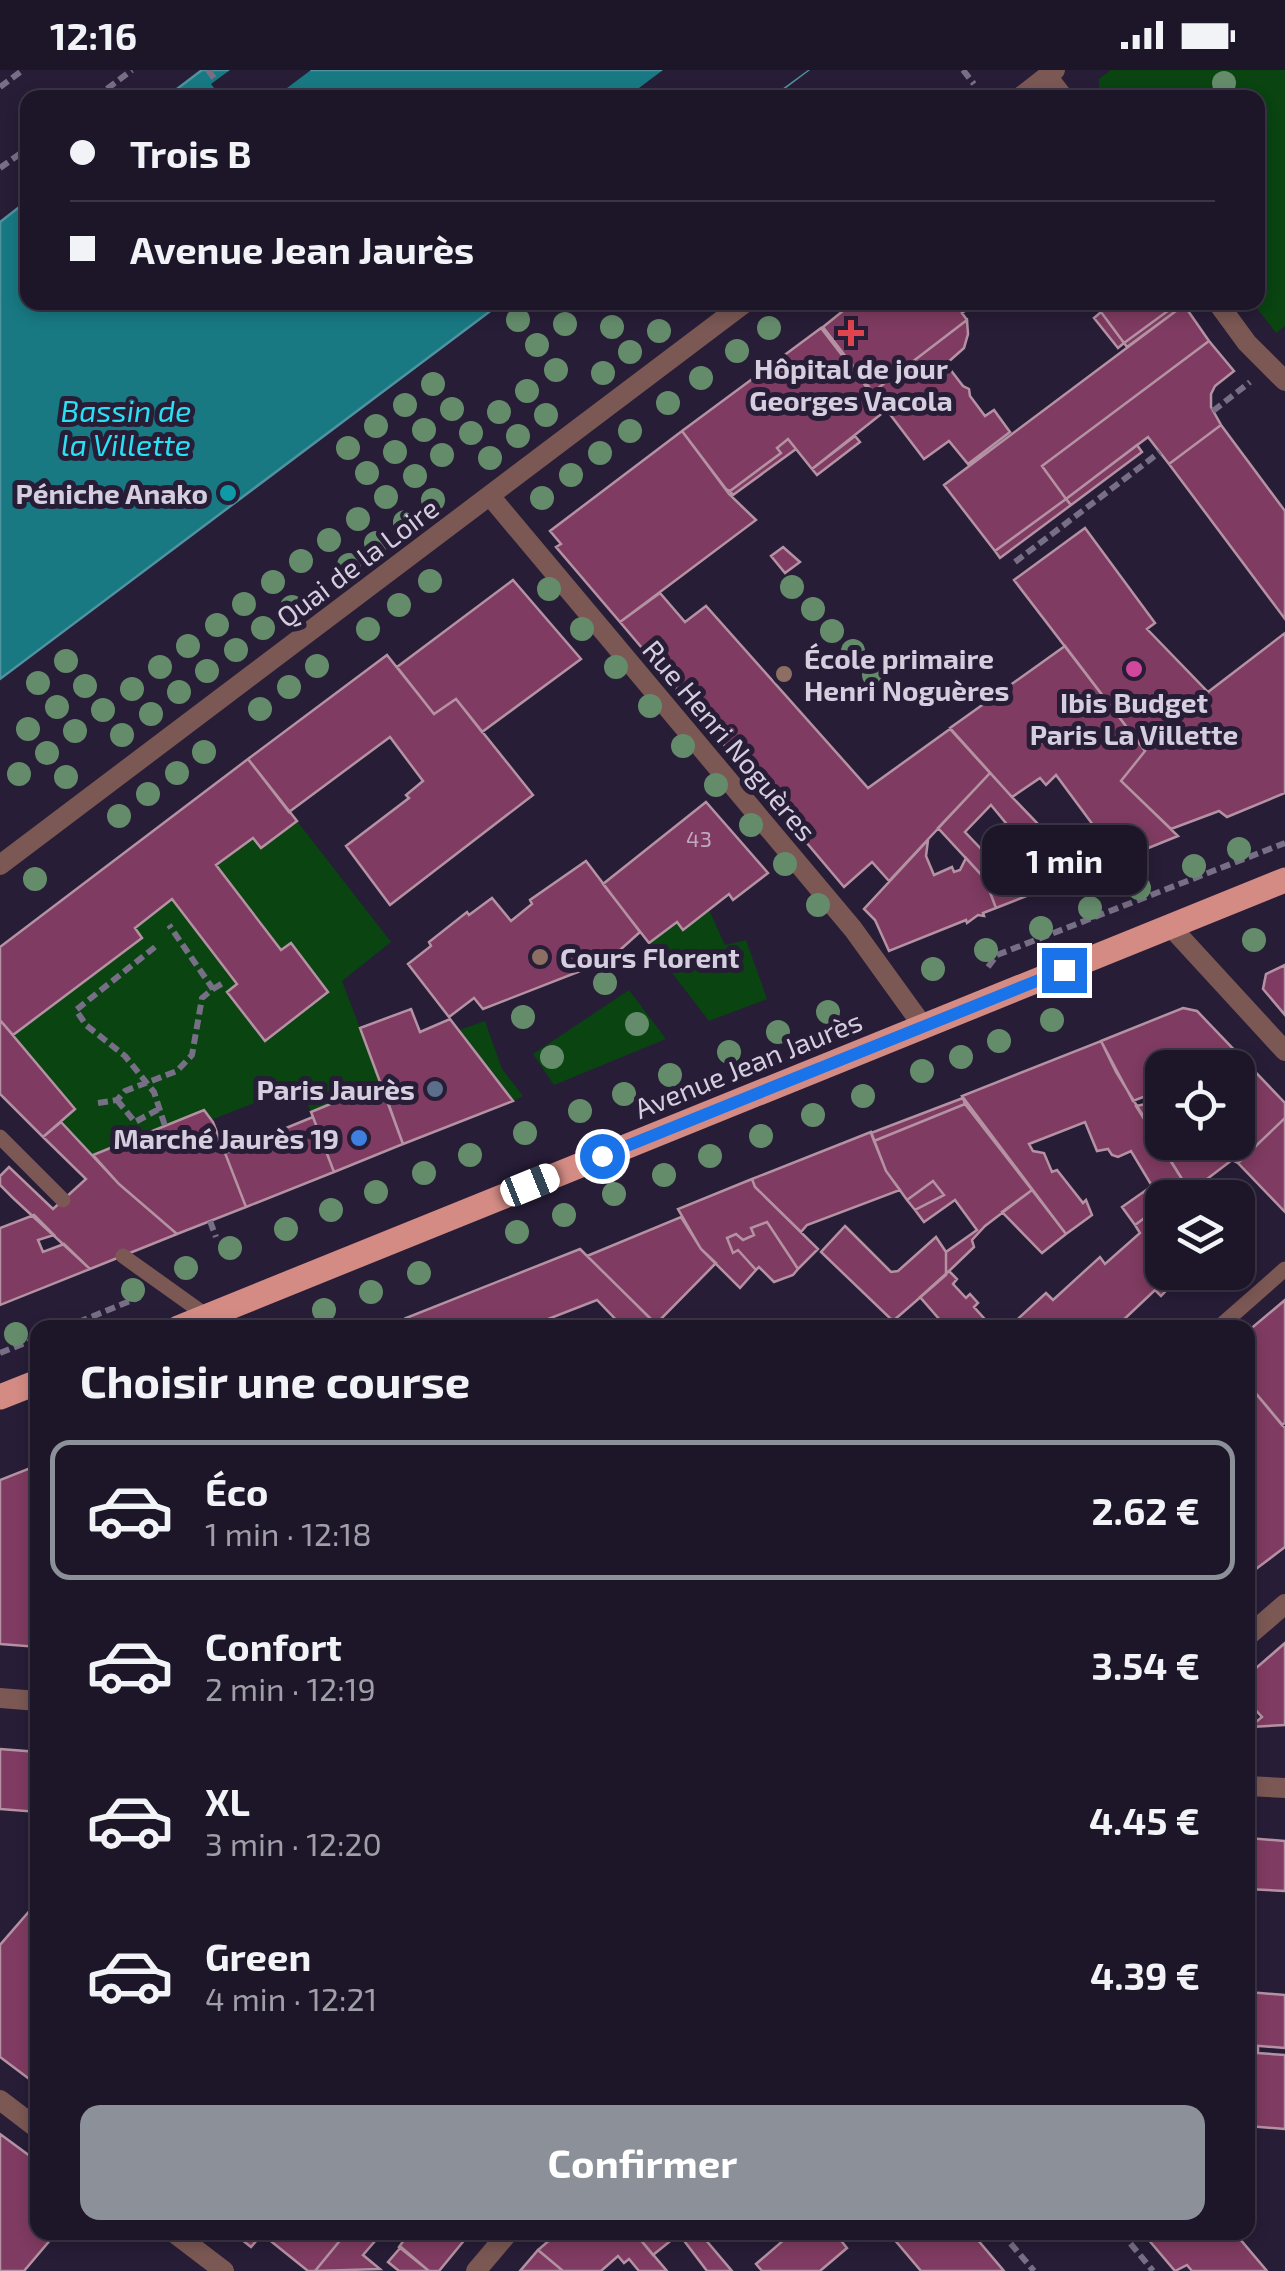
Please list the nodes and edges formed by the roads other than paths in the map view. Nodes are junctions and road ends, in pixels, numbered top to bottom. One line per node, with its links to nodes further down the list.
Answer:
1 (1051, 73): 2 (street)
2 (1029, 90)
3 (735, 310): 6 (street, Quai de la Loire)
4 (1223, 310): 5 (street)
5 (1280, 367)
6 (490, 496): 7 (street, Quai de la Loire); 10 (street, Rue Henri Noguères)
7 (0, 865)
8 (1285, 880): 9 (main road, Avenue Jean Jaurès)
9 (1171, 926): 10 (main road, Avenue Jean Jaurès); 11 (street)
10 (923, 1026): 17 (main road, Avenue Jean Jaurès)
11 (1285, 1051)
12 (0, 1137): 13 (lane)
13 (63, 1200)
14 (123, 1256): 16 (lane)
15 (1285, 1269): 18 (lane)
16 (210, 1320)
17 (218, 1320)
18 (1227, 1320)
19 (30, 1385): 20 (main road)
20 (0, 1397)
21 (1285, 1604): 22 (street)
22 (1255, 1630)
23 (0, 1698): 24 (street)
24 (30, 1700)
25 (1255, 1786): 26 (street)
26 (1285, 1788)
27 (0, 2100): 28 (street)
28 (30, 2123)
29 (183, 2240): 31 (street)
30 (502, 2240): 32 (street)
31 (224, 2271)
32 (476, 2271)

